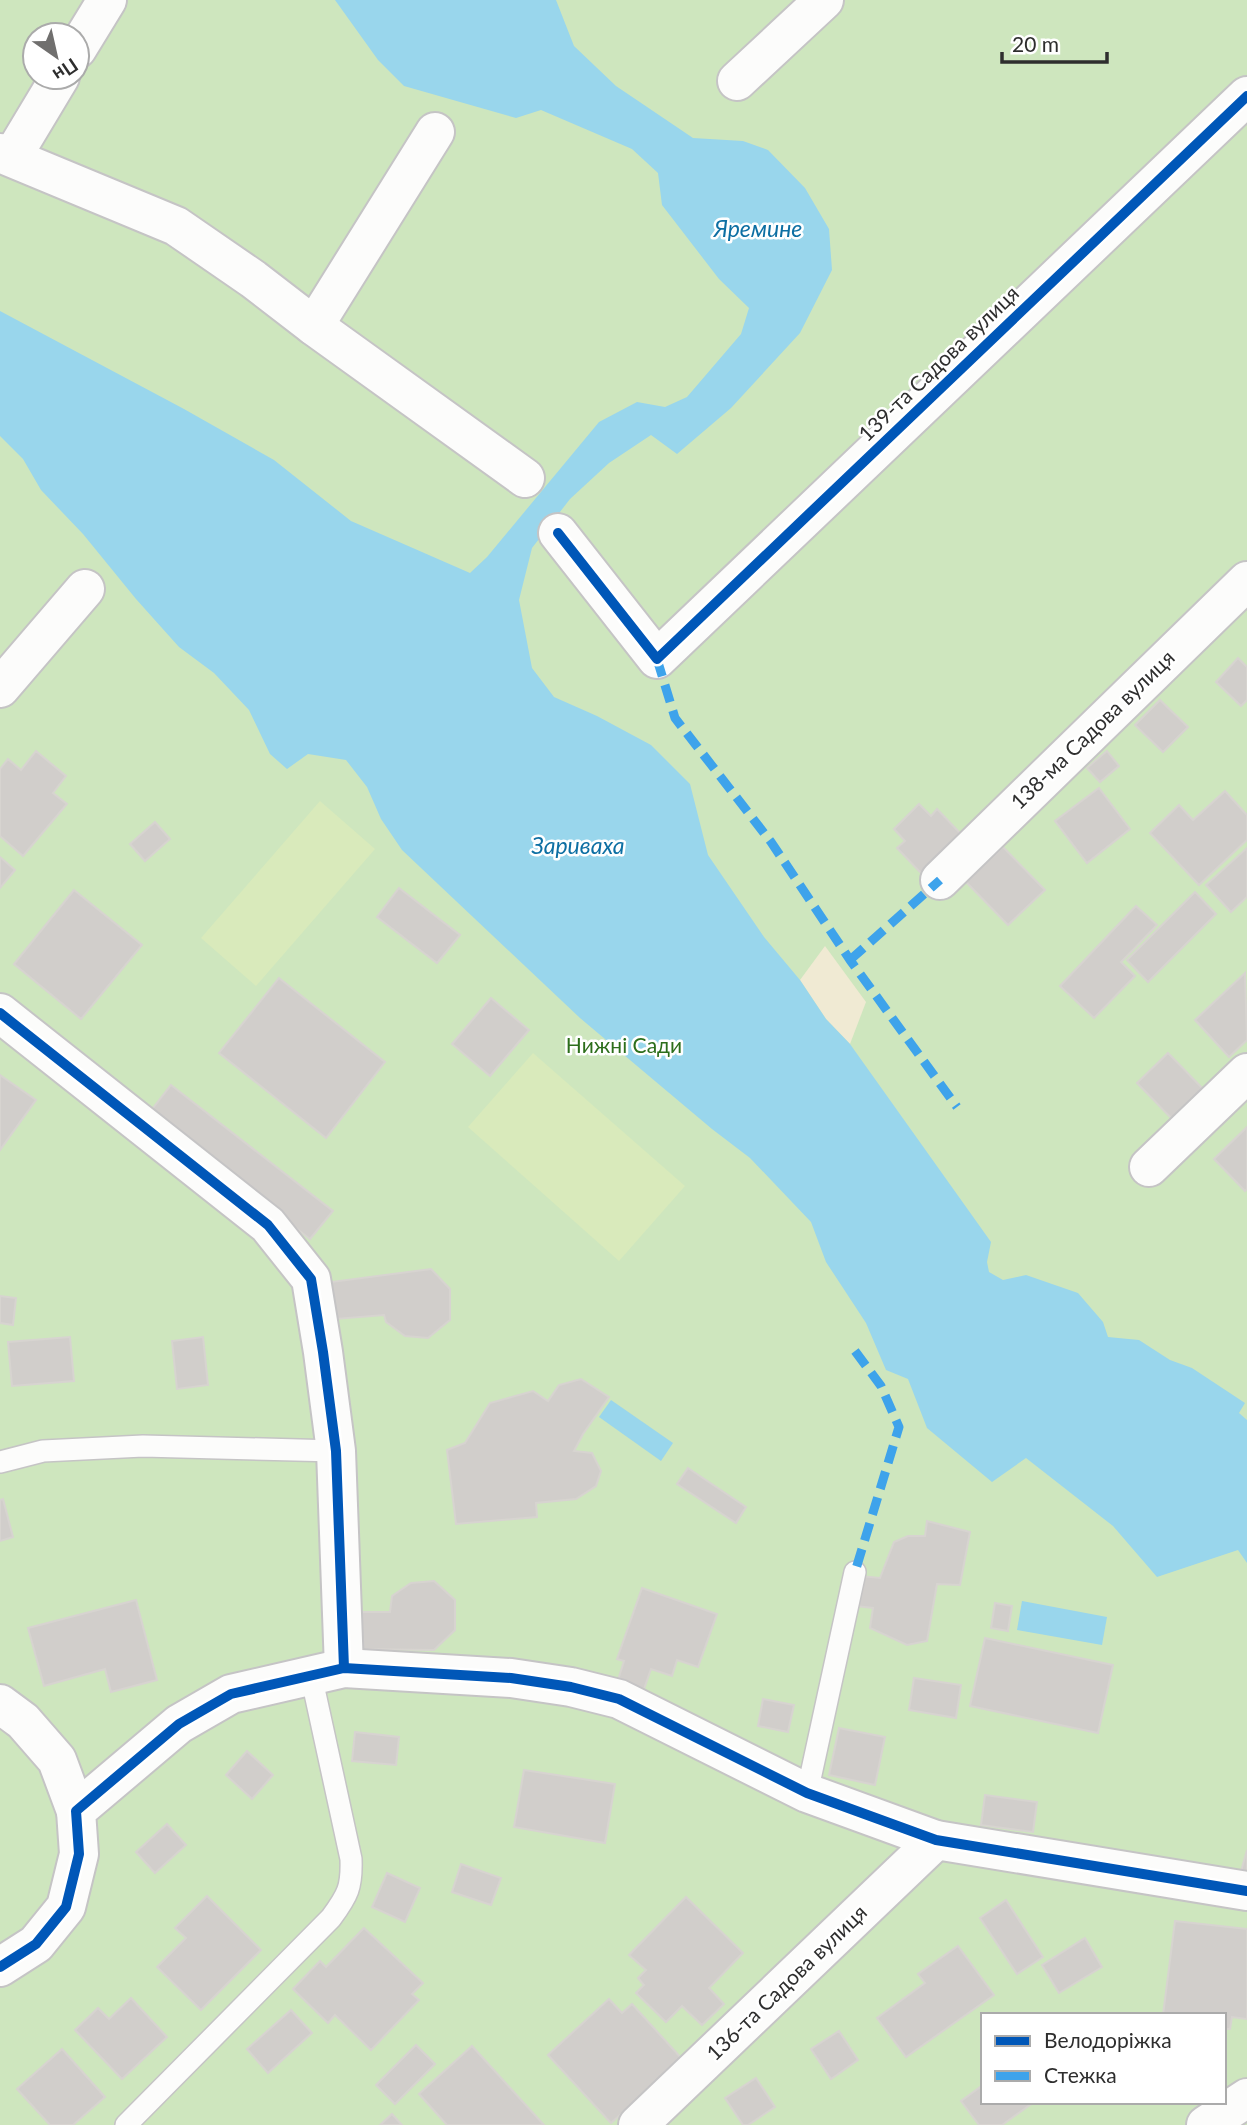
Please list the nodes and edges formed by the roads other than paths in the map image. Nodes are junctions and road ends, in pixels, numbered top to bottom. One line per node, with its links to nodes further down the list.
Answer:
1 (107, 0): 3 (street)
2 (824, 0): 4 (street)
3 (91, 26)
4 (737, 81)
5 (50, 91): 8 (street)
6 (1247, 96): 11 (street, 139-та Садова вулиця)
7 (435, 132): 9 (street)
8 (6, 155): 9 (street)
9 (314, 326): 10 (street)
10 (525, 478)
11 (558, 533)
12 (1247, 581): 15 (street, 138-ма Садова вулиця)
13 (85, 589): 14 (street)
14 (0, 688)
15 (940, 880)
16 (0, 1013): 19 (street)
17 (1247, 1073): 18 (street)
18 (1149, 1167)
19 (336, 1451): 20 (lane); 22 (street)
20 (0, 1462)
21 (855, 1572): 24 (lane)
22 (327, 1671): 24 (street); 25 (street); 30 (lane)
23 (0, 1704): 25 (street)
24 (807, 1793): 26 (street)
25 (76, 1811): 28 (street)
26 (936, 1840): 27 (street); 31 (street, 136-та Садова вулиця)
27 (1247, 1891)
28 (0, 1967)
29 (1247, 2098): 32 (street)
30 (126, 2125)
31 (638, 2125)
32 (1206, 2125)

